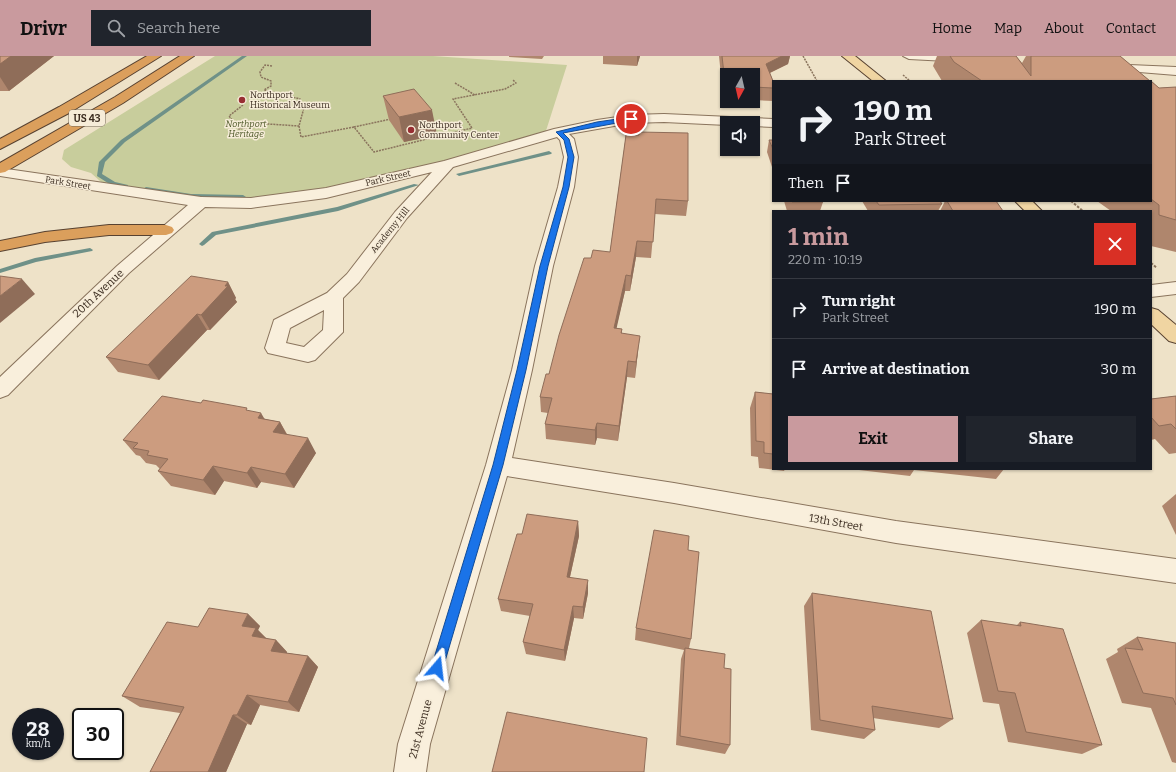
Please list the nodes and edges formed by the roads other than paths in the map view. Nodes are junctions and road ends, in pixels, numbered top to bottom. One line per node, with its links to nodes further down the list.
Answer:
1 (155, 56): 9 (highway, US 43)
2 (188, 56): 15 (highway, US 43)
3 (848, 56): 8 (main road)
4 (909, 56): 5 (street)
5 (980, 60)
6 (1097, 67): 7 (street)
7 (1176, 71)
8 (879, 80)
9 (64, 110): 12 (highway); 13 (highway, US 43)
10 (772, 123): 11 (street, Park Street)
11 (559, 132): 14 (street, Park Street); 27 (street, 21st Avenue)
12 (0, 135)
13 (0, 145)
14 (448, 164): 16 (street, Park Street); 23 (street, Academy Hill)
15 (0, 170): 16 (street, Park Street)
16 (201, 202): 19 (street, 20th Avenue)
17 (1024, 202): 18 (main road)
18 (1033, 210)
19 (166, 230): 20 (highway); 26 (street, 20th Avenue)
20 (0, 246)
21 (1176, 288): 22 (street)
22 (1152, 291)
23 (334, 297)
24 (1152, 315): 25 (main road)
25 (1176, 336)
26 (0, 390)
27 (498, 465): 28 (street, 13th Street); 29 (street, 21st Avenue)
28 (1176, 571)
29 (410, 772)

